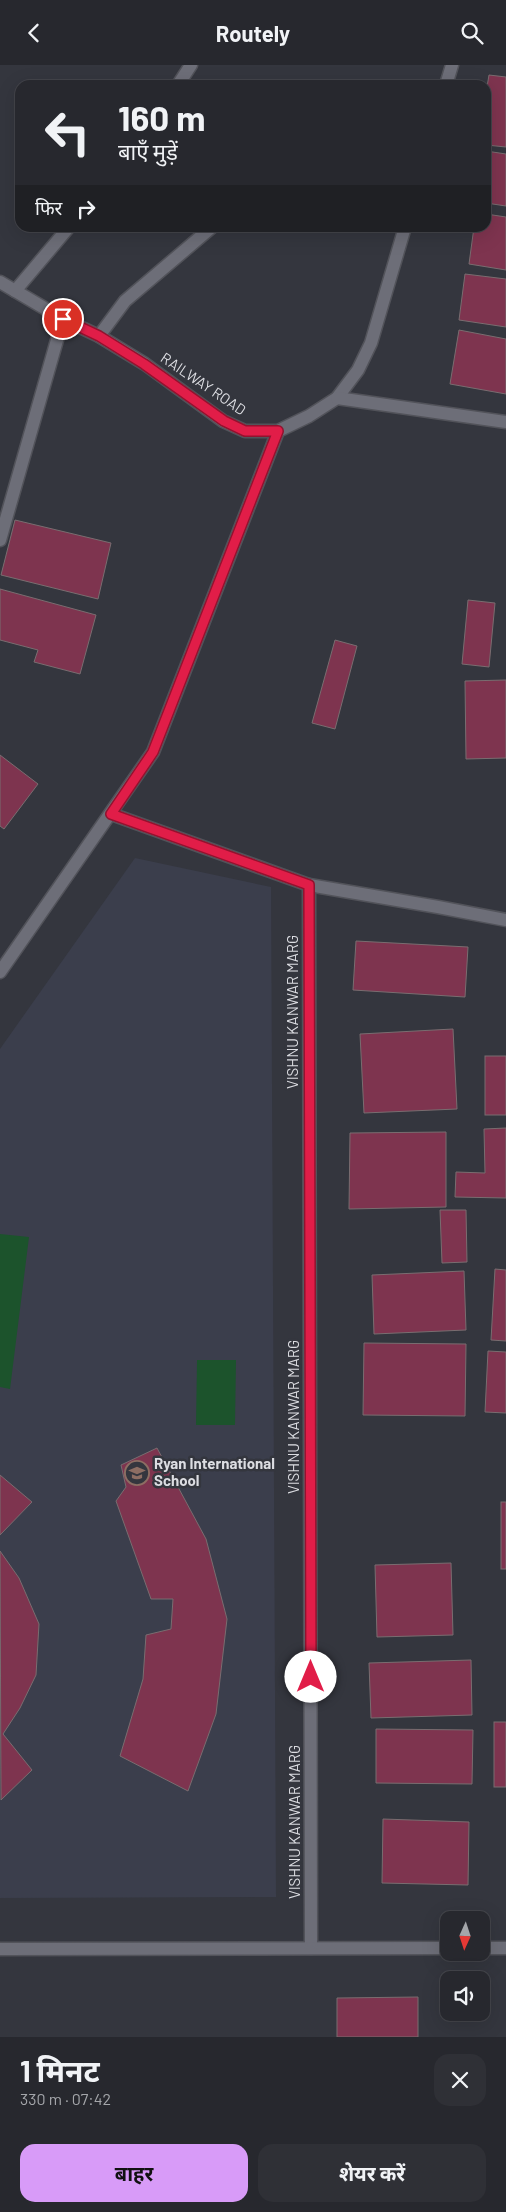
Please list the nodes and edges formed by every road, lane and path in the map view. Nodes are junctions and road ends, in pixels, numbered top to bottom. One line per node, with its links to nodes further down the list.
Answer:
1 (191, 65): 3 (street)
2 (452, 65): 4 (street)
3 (181, 80)
4 (448, 80)
5 (65, 232): 9 (street)
6 (206, 232): 11 (street)
7 (404, 232): 12 (street, RAILWAY ROAD)
8 (0, 282): 9 (street, RAILWAY ROAD)
9 (15, 291): 10 (street, RAILWAY ROAD)
10 (63, 319): 11 (street, RAILWAY ROAD); 15 (street)
11 (99, 336): 14 (street, RAILWAY ROAD)
12 (337, 398): 13 (street); 14 (street, RAILWAY ROAD)
13 (506, 422)
14 (278, 431): 16 (street)
15 (0, 539)
16 (111, 814): 17 (street); 19 (street)
17 (309, 885): 18 (street); 24 (street, VISHNU KANWAR MARG)
18 (506, 921)
19 (0, 972)
20 (440, 1948): 24 (street)
21 (490, 1948): 22 (street)
22 (506, 1948)
23 (0, 1949): 24 (street)
24 (311, 1949)

